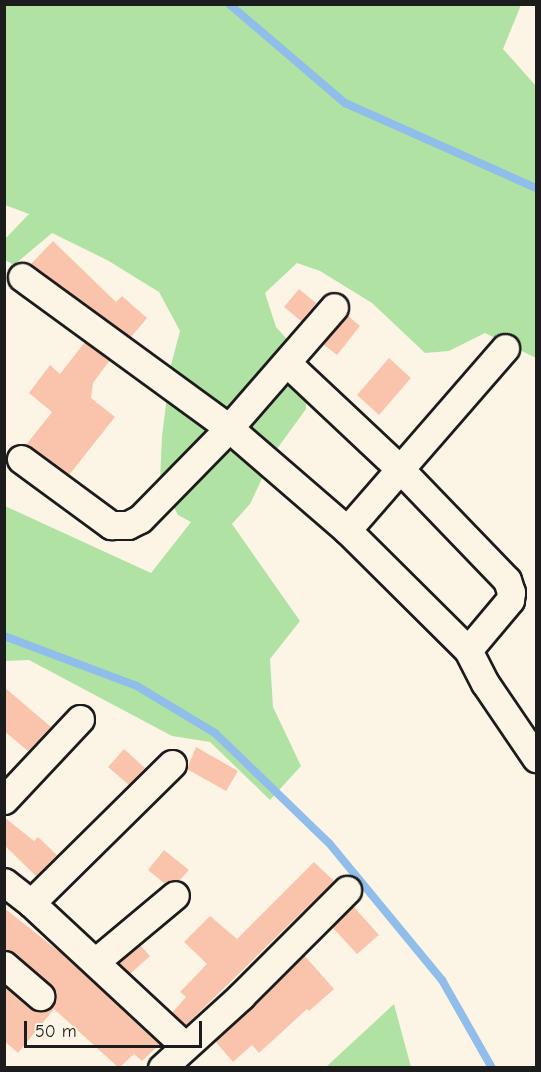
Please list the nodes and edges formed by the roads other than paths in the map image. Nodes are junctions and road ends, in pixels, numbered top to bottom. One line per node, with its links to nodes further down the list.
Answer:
1 (22, 278): 5 (street)
2 (334, 307): 4 (street)
3 (506, 348): 7 (street)
4 (287, 363): 5 (street); 7 (street)
5 (229, 428): 6 (street); 8 (street)
6 (21, 459)
7 (400, 469): 8 (street); 9 (street)
8 (347, 530): 9 (street)
9 (468, 650): 11 (street)
10 (80, 719): 13 (street)
11 (537, 758)
12 (172, 764): 17 (street)
13 (4, 800)
14 (4, 882): 17 (street)
15 (347, 890): 21 (street)
16 (175, 895): 18 (street)
17 (31, 903): 18 (street)
18 (95, 962): 21 (street)
19 (4, 965): 20 (street)
20 (40, 996)
21 (185, 1046): 22 (street)
22 (162, 1068)

